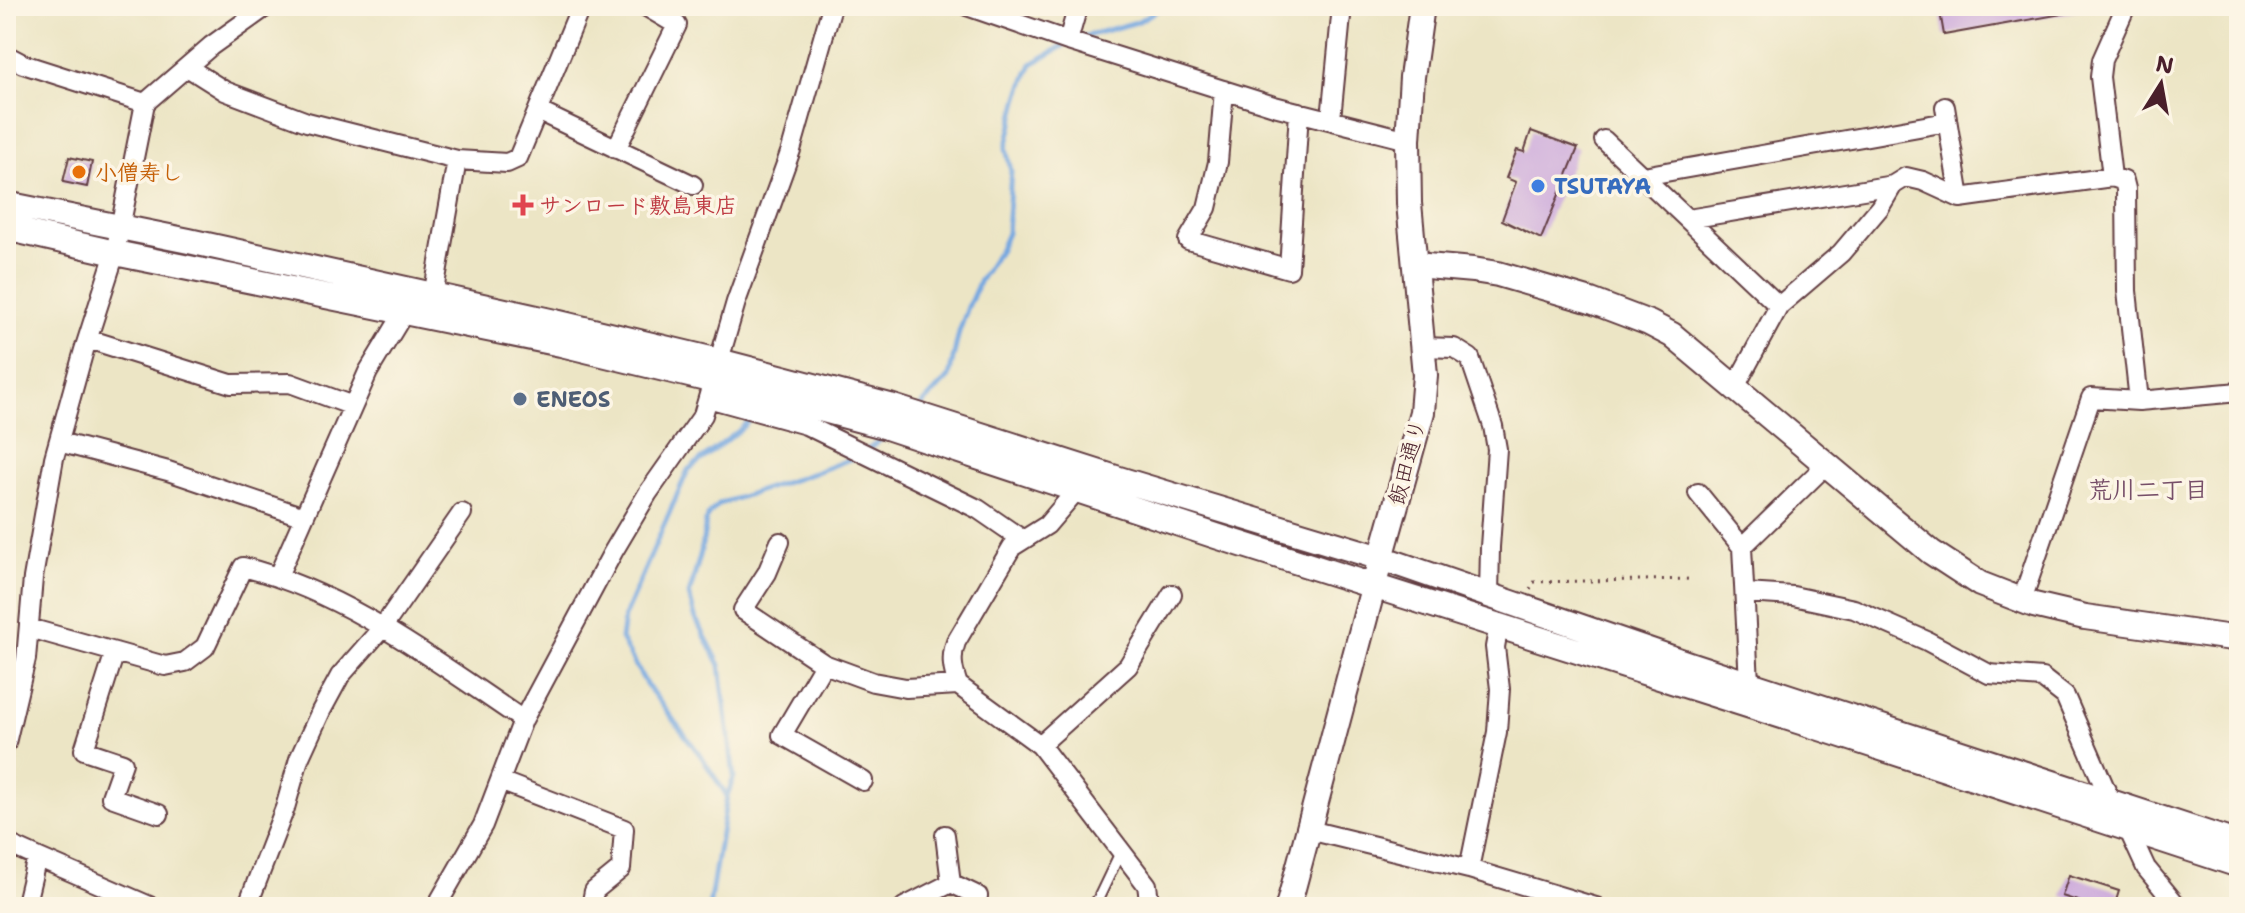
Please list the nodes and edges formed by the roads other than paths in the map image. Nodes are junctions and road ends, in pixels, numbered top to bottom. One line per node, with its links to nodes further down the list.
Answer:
1 (267, 6): 12 (street)
2 (581, 6): 15 (street)
3 (645, 6): 20 (street)
4 (832, 6): 38 (street)
5 (967, 6): 10 (street)
6 (1078, 6): 10 (street)
7 (1342, 6): 17 (street)
8 (1422, 6): 18 (street, 飯田通り)
9 (2126, 6): 23 (street)
10 (1068, 41): 13 (street)
11 (6, 55): 14 (street)
12 (187, 67): 14 (street); 21 (street)
13 (1224, 90): 16 (street); 16 (street)
14 (145, 103): 30 (street)
15 (538, 111): 20 (street); 21 (street)
16 (1299, 112): 17 (street)
17 (1331, 119): 18 (street)
18 (1408, 140): 32 (street, 飯田通り)
19 (1604, 140): 22 (street)
20 (616, 149): 24 (street)
21 (457, 160): 33 (street)
22 (1643, 176): 26 (street); 28 (street)
23 (2112, 177): 26 (street); 41 (street)
24 (693, 185)
25 (1893, 185): 26 (street); 28 (street); 34 (street)
26 (1960, 198)
27 (6, 204): 30 (street)
28 (1688, 219): 34 (street)
29 (6, 228): 31 (street)
30 (120, 228): 31 (street); 33 (street)
31 (115, 253): 35 (street); 36 (street)
32 (1415, 265): 37 (street, 飯田通り); 39 (street)
33 (433, 296): 38 (street)
34 (1779, 306): 39 (street)
35 (405, 311): 38 (street); 42 (street)
36 (88, 339): 42 (street); 43 (street)
37 (1422, 347): 52 (street, 飯田通り); 57 (street)
38 (714, 380): 45 (street); 49 (street); 52 (street); 67 (street)
39 (1735, 387): 44 (street)
40 (2239, 392): 41 (street)
41 (2139, 401): 58 (street)
42 (353, 406): 48 (street)
43 (59, 442): 48 (street); 61 (street)
44 (1827, 464): 51 (street); 58 (street)
45 (1076, 488): 49 (street); 54 (street)
46 (1698, 493): 51 (street)
47 (462, 513): 60 (street)
48 (304, 517): 53 (street)
49 (1023, 540): 66 (street)
50 (780, 542): 64 (street)
51 (1742, 547): 55 (street)
52 (1381, 558): 54 (street, 飯田通り); 57 (street)
53 (278, 576): 60 (street); 63 (street)
54 (1374, 585): 59 (street); 75 (street, 飯田通り)
55 (1746, 593): 65 (street); 72 (street)
56 (1172, 594): 69 (street)
57 (1489, 595): 65 (street)
58 (2022, 600): 62 (street)
59 (1499, 625): 74 (street); 82 (street)
60 (383, 627): 67 (street); 87 (street)
61 (29, 628): 63 (street); 68 (street)
62 (2239, 639)
63 (115, 652): 73 (street)
64 (824, 664): 66 (street); 71 (street)
65 (1749, 683): 72 (street)
66 (958, 685): 69 (street)
67 (523, 720): 70 (street)
68 (7, 736)
69 (1040, 745): 79 (street)
70 (500, 781): 88 (street); 89 (street)
71 (863, 781)
72 (2111, 802): 78 (street)
73 (159, 814)
74 (2128, 829): 81 (street); 96 (street)
75 (1309, 830): 82 (street); 94 (street, 飯田通り)
76 (945, 835): 83 (street)
77 (6, 843): 80 (street)
78 (2239, 844)
79 (1121, 851): 92 (lane); 93 (street)
80 (37, 857): 85 (street); 86 (street)
81 (2239, 865)
82 (1469, 869): 84 (street)
83 (951, 883): 90 (street); 91 (street)
84 (1540, 899): 95 (street)
85 (25, 907)
86 (152, 907)
87 (247, 907)
88 (436, 907)
89 (591, 907)
90 (904, 907)
91 (973, 907)
92 (1092, 907)
93 (1150, 907)
94 (1288, 907)
95 (1596, 907)
96 (2178, 907)

